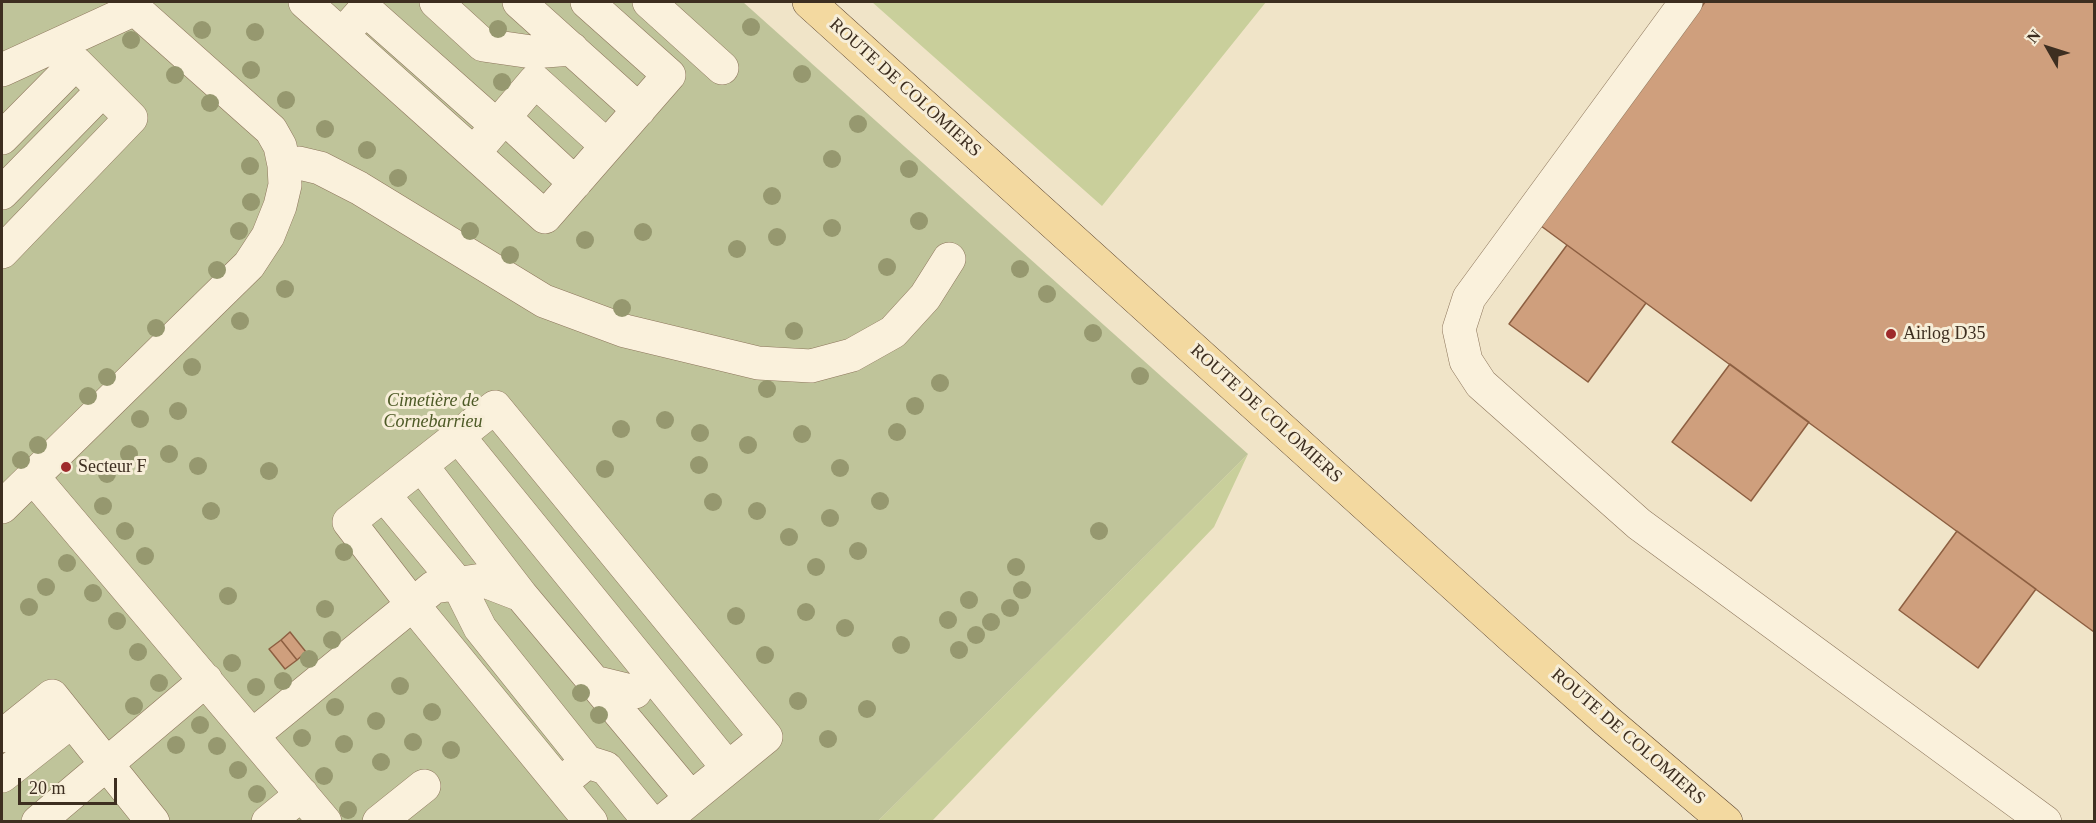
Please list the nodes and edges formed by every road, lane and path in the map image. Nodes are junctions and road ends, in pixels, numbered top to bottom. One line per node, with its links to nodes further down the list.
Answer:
1 (305, 2): 10 (lane)
2 (436, 2): 12 (lane)
3 (587, 2): 16 (lane)
4 (649, 2): 13 (lane)
5 (809, 2): 56 (main road, ROUTE DE COLOMIERS)
6 (1686, 2): 57 (lane)
7 (522, 4): 11 (lane); 12 (lane)
8 (131, 5): 14 (lane); 21 (lane)
9 (367, 5): 10 (lane); 17 (lane)
10 (342, 35): 20 (lane)
11 (572, 49): 12 (lane); 16 (lane)
12 (534, 67): 17 (lane); 19 (lane)
13 (722, 68)
14 (2, 70)
15 (103, 90): 18 (lane); 23 (lane); 24 (lane)
16 (639, 110): 19 (lane)
17 (501, 122): 20 (lane); 22 (lane)
18 (2, 138)
19 (608, 146): 22 (lane)
20 (474, 153): 22 (lane)
21 (284, 165): 25 (lane); 28 (lane)
22 (575, 183)
23 (2, 193)
24 (2, 252)
25 (949, 259)
26 (458, 436): 27 (lane); 42 (lane); 42 (lane)
27 (421, 465): 29 (lane); 32 (lane)
28 (33, 477): 30 (lane); 34 (lane)
29 (384, 495): 31 (lane); 33 (lane)
30 (2, 507)
31 (458, 584): 32 (lane); 33 (lane); 40 (lane)
32 (521, 596): 35 (lane)
33 (413, 605): 38 (lane); 44 (lane)
34 (206, 680): 38 (lane); 41 (lane)
35 (594, 682): 36 (lane); 47 (lane)
36 (635, 692)
37 (72, 721): 39 (lane); 41 (lane); 43 (lane)
38 (253, 735): 46 (lane)
39 (2, 736)
40 (587, 762): 44 (lane); 54 (lane)
41 (107, 764): 48 (lane); 49 (lane)
42 (728, 768): 47 (lane)
43 (2, 776)
44 (560, 784): 53 (lane)
45 (424, 786): 52 (lane)
46 (302, 794): 50 (lane); 51 (lane)
47 (691, 798): 55 (lane)
48 (138, 816)
49 (38, 822)
50 (268, 822)
51 (325, 822)
52 (380, 822)
53 (591, 822)
54 (650, 822)
55 (662, 822)
56 (1726, 822)
57 (2045, 822)

